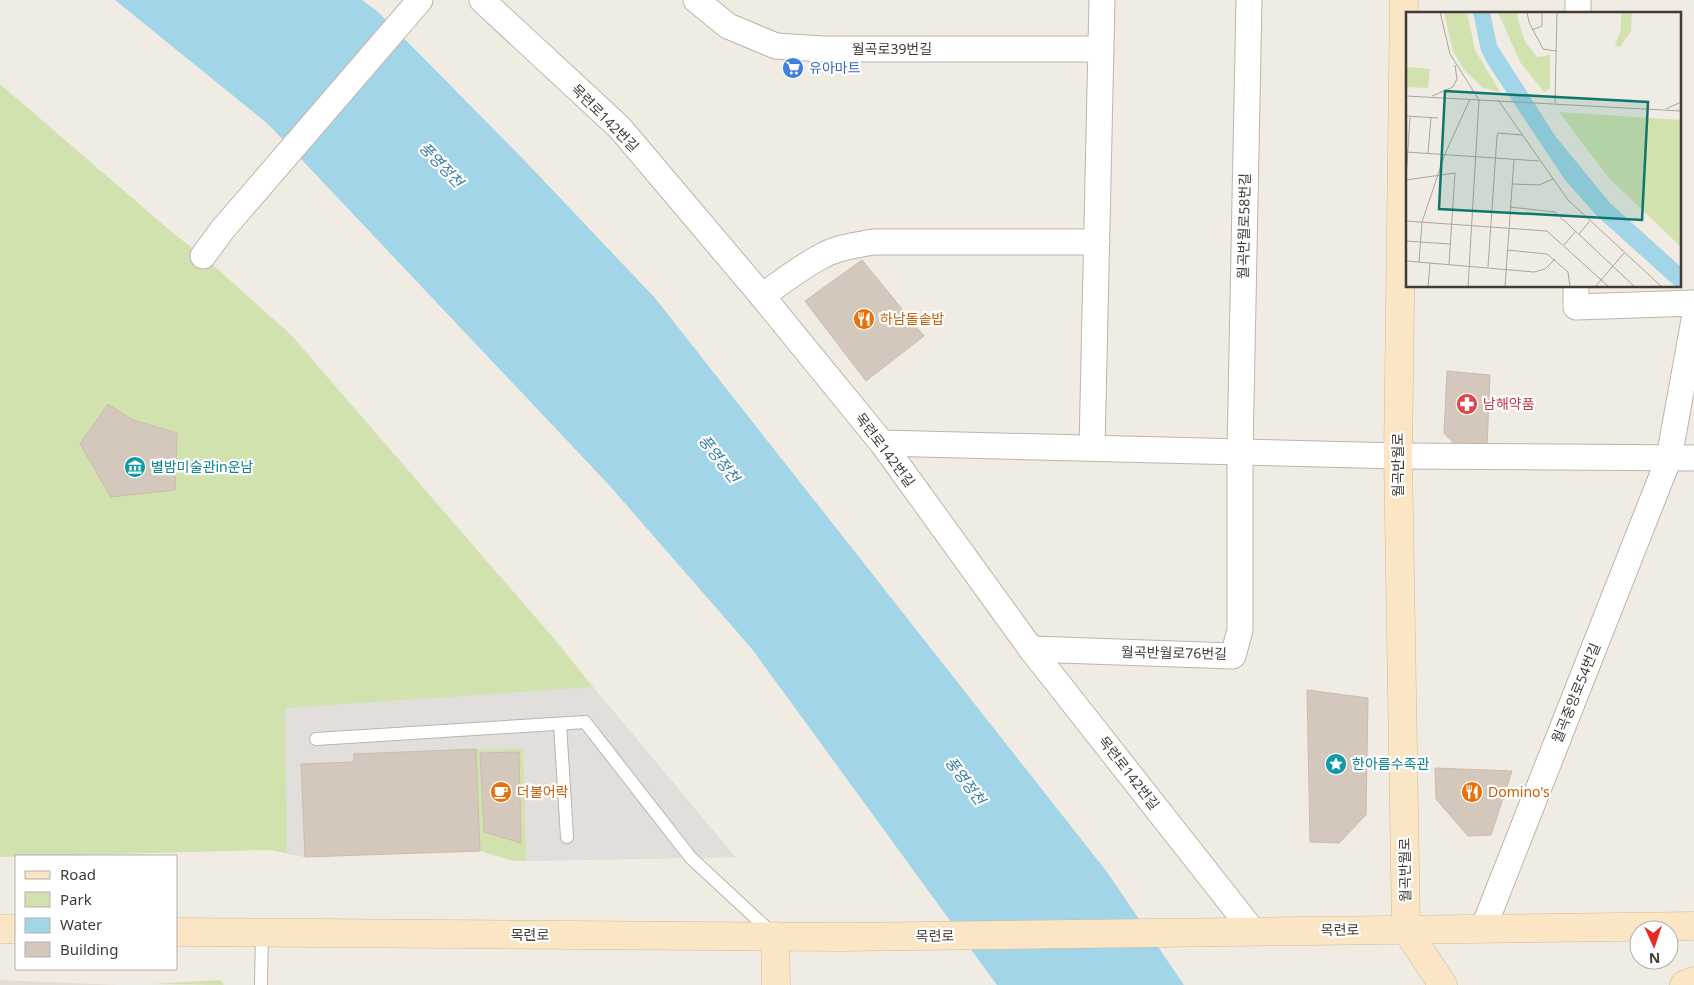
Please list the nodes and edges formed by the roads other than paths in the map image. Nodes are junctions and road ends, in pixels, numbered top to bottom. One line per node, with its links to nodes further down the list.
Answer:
1 (420, 0): 9 (street)
2 (482, 0): 11 (street, 목련로142번길)
3 (696, 0): 7 (street, 월곡로39번길)
4 (1102, 0): 7 (street)
5 (1249, 0): 16 (street, 월곡반월로58번길)
6 (1404, 0): 17 (main road, 월곡반월로)
7 (1101, 49): 8 (street)
8 (1097, 242): 11 (street); 15 (street)
9 (203, 256)
10 (1576, 288): 12 (street)
11 (762, 296): 14 (street, 목련로142번길)
12 (1694, 303)
13 (1694, 320): 18 (street, 월곡중앙로54번길)
14 (882, 443): 15 (street); 20 (street, 목련로142번길)
15 (1092, 448): 16 (street)
16 (1240, 452): 17 (street); 20 (street, 월곡반월로76번길)
17 (1398, 456): 18 (street); 27 (main road, 월곡반월로)
18 (1669, 458): 19 (street); 28 (street, 월곡중앙로54번길)
19 (1694, 458)
20 (1031, 649): 29 (street, 목련로142번길)
21 (560, 724): 22 (lane); 23 (lane); 32 (lane)
22 (316, 739)
23 (567, 837)
24 (1694, 926): 28 (main road, 목련로)
25 (0, 929): 26 (main road)
26 (15, 929)
27 (1406, 929): 28 (main road, 목련로); 29 (main road, 목련로); 36 (main road)
28 (1483, 929)
29 (1254, 931): 32 (main road, 목련로)
30 (178, 932): 31 (main road, 목련로)
31 (262, 934): 32 (main road, 목련로); 34 (lane)
32 (775, 936): 35 (main road)
33 (1694, 981): 37 (main road)
34 (261, 985)
35 (776, 985)
36 (1443, 985)
37 (1684, 985)

